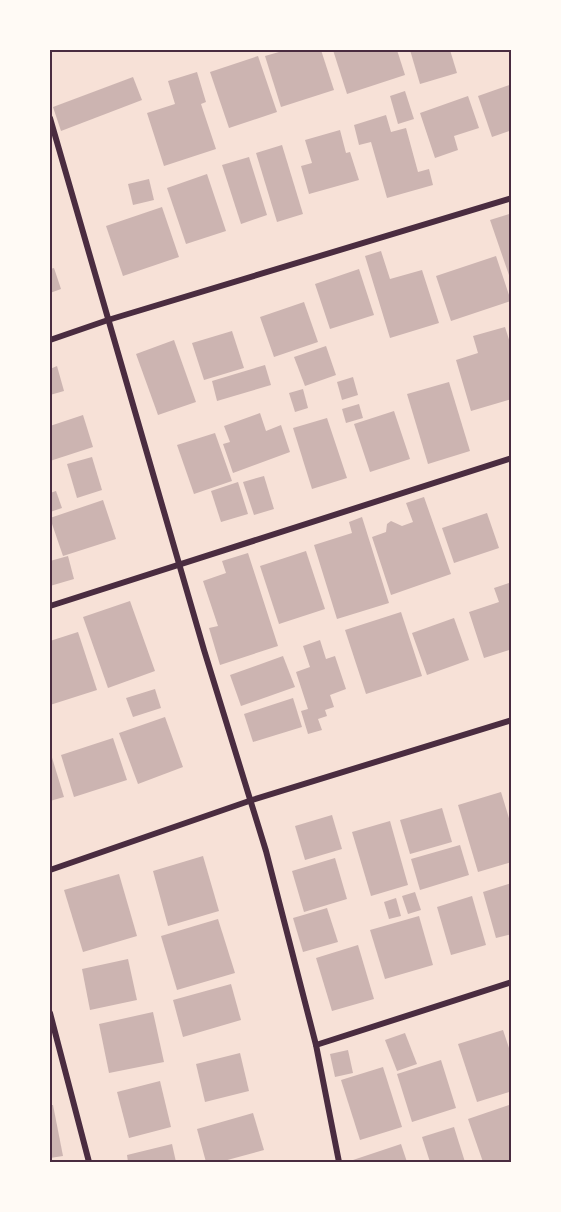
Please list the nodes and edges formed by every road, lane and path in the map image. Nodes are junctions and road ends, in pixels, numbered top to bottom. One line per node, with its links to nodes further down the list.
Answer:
1 (50, 118): 3 (street)
2 (512, 198): 3 (street)
3 (108, 320): 4 (street); 6 (street)
4 (50, 340)
5 (512, 458): 6 (street)
6 (179, 565): 7 (street); 9 (street)
7 (50, 606)
8 (512, 720): 9 (street)
9 (252, 800): 10 (street); 13 (street)
10 (50, 870)
11 (512, 982): 13 (street)
12 (50, 1013): 14 (street)
13 (316, 1045): 15 (street)
14 (89, 1162)
15 (339, 1162)

